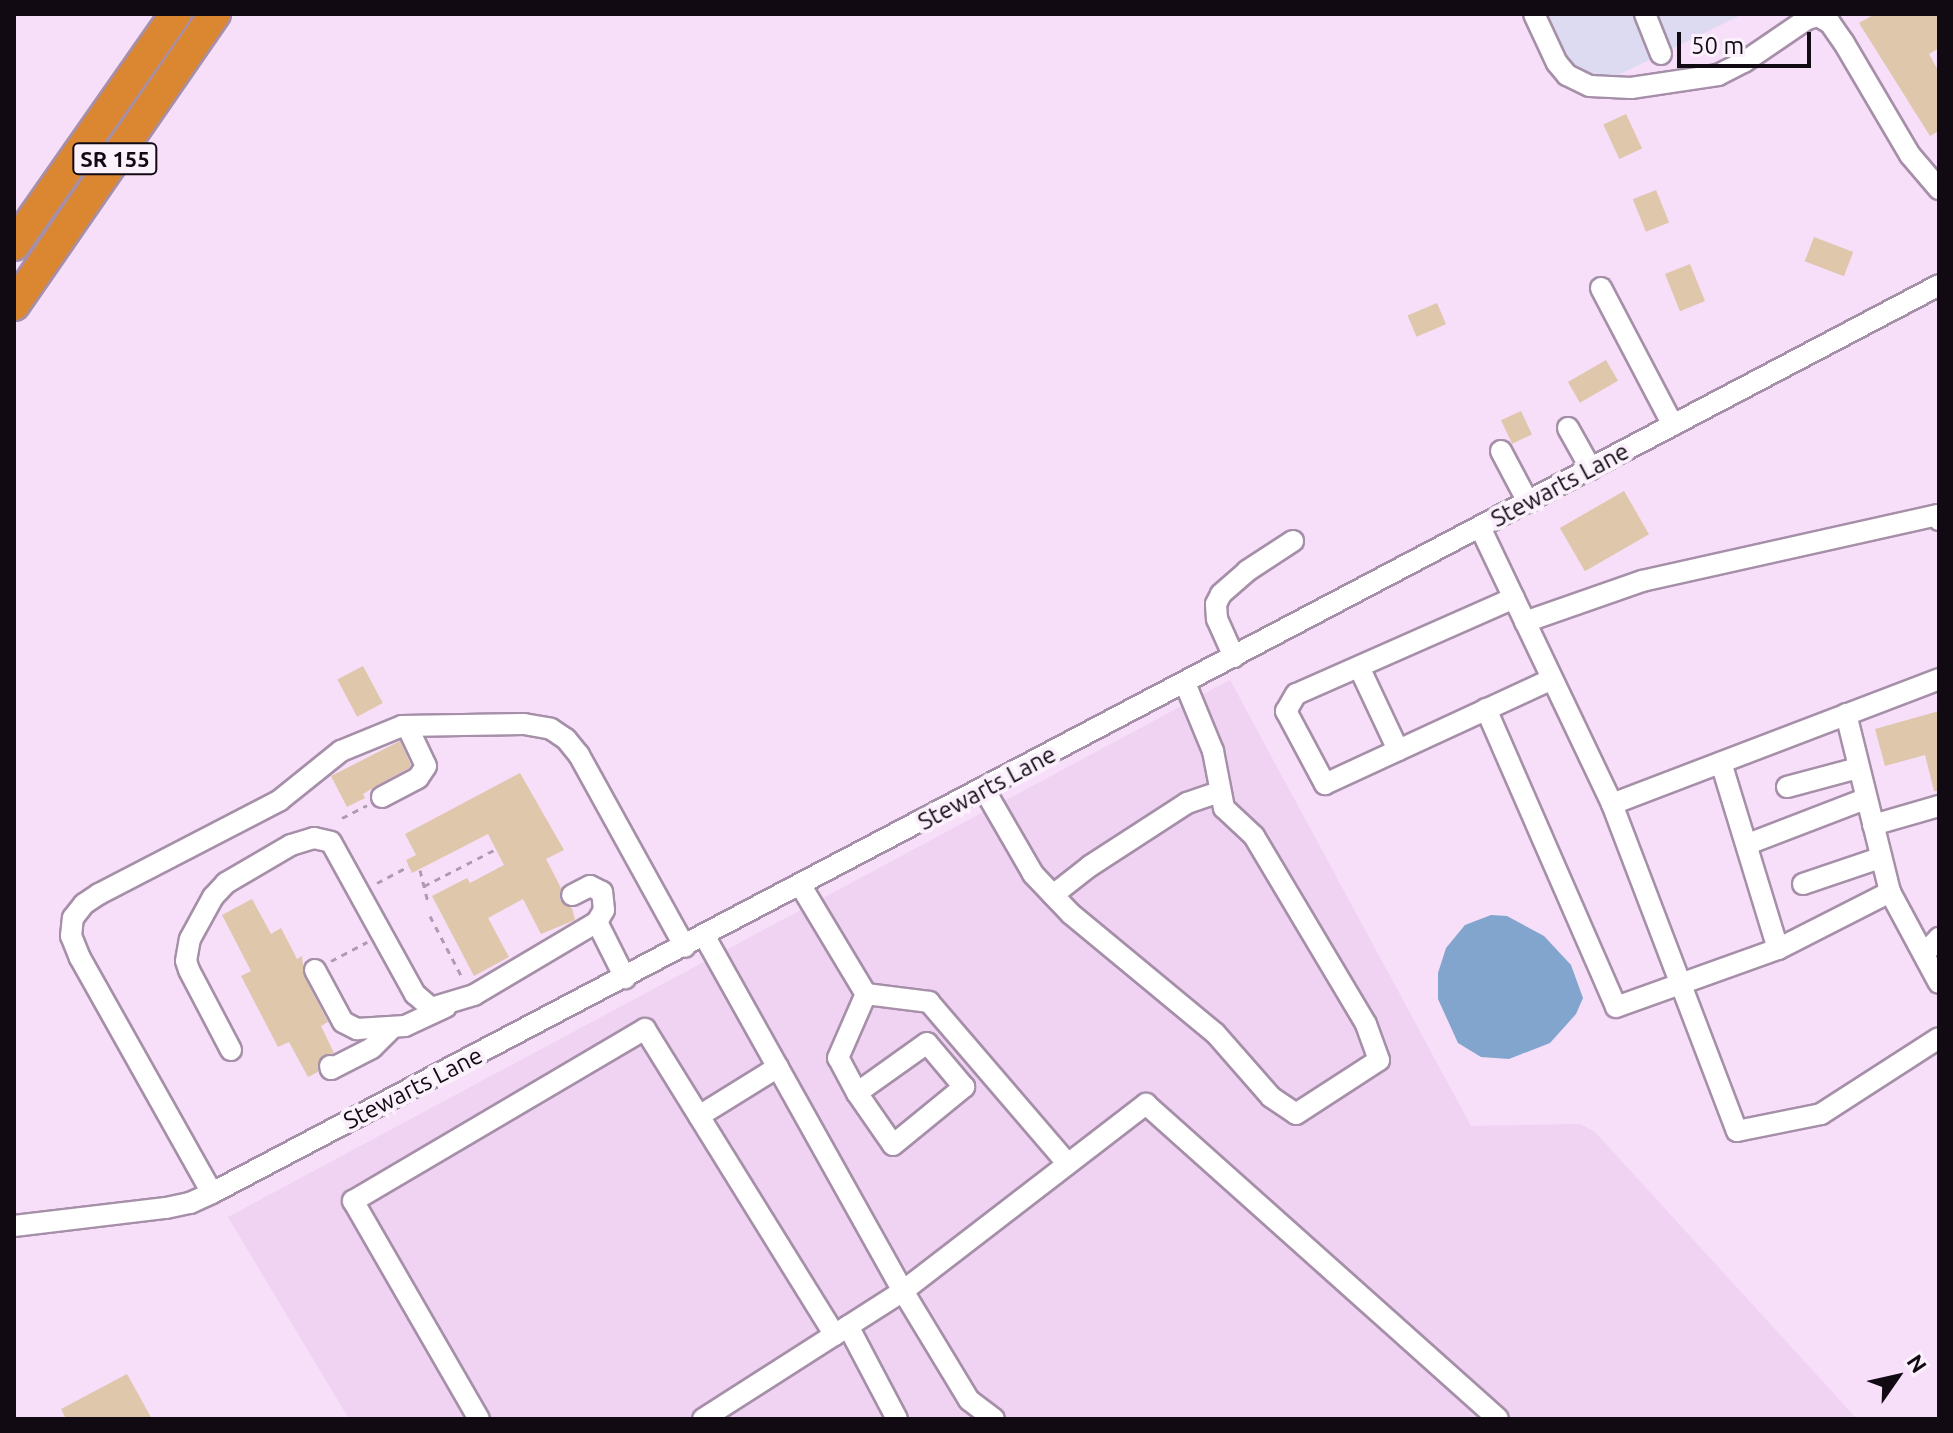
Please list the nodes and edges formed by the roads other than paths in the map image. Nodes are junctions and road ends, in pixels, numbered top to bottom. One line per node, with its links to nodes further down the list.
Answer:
1 (176, 14): 8 (highway, SR 155)
2 (215, 14): 11 (highway, SR 155)
3 (1534, 14): 5 (street)
4 (1645, 14): 6 (street)
5 (1833, 18): 7 (street)
6 (1661, 54)
7 (1939, 189)
8 (14, 245)
9 (1939, 285): 12 (street, Stewarts Lane)
10 (1601, 288): 12 (street)
11 (14, 305)
12 (1673, 425): 15 (street, Stewarts Lane)
13 (1568, 428): 15 (street)
14 (1501, 451): 16 (street)
15 (1591, 469): 16 (street, Stewarts Lane)
16 (1528, 502): 18 (street, Stewarts Lane)
17 (1939, 520): 21 (street)
18 (1480, 527): 20 (street); 22 (street, Stewarts Lane)
19 (1293, 541): 22 (street)
20 (1514, 598): 21 (street); 23 (street)
21 (1525, 622): 24 (street)
22 (1234, 657): 26 (street, Stewarts Lane)
23 (1359, 667): 30 (street); 30 (street)
24 (1552, 679): 27 (street); 38 (street)
25 (1939, 679): 28 (street)
26 (1185, 683): 34 (street, Stewarts Lane); 35 (street)
27 (1486, 709): 30 (street); 55 (street)
28 (1846, 714): 31 (street); 32 (street)
29 (407, 726): 36 (street); 51 (street); 67 (street)
30 (1398, 750)
31 (1721, 762): 38 (street); 41 (street)
32 (1858, 768): 33 (street); 37 (street)
33 (1787, 787)
34 (984, 789): 44 (street, Stewarts Lane); 47 (street)
35 (1219, 792): 47 (street); 47 (street)
36 (382, 797)
37 (1865, 799): 40 (street); 41 (street)
38 (1612, 804): 55 (street)
39 (1939, 806): 40 (street)
40 (1873, 825): 42 (street)
41 (1748, 844): 52 (street)
42 (1880, 858): 43 (street); 45 (street)
43 (1803, 884)
44 (801, 886): 49 (street, Stewarts Lane); 57 (street)
45 (1890, 892): 50 (street); 52 (street)
46 (572, 895): 48 (street)
47 (1053, 895)
48 (597, 922): 54 (street); 58 (street)
49 (705, 937): 51 (street, Stewarts Lane); 63 (street)
50 (1932, 946): 56 (street)
51 (685, 947): 54 (street, Stewarts Lane)
52 (1778, 949): 55 (street)
53 (315, 970): 59 (street)
54 (625, 978): 67 (street, Stewarts Lane)
55 (1680, 982): 60 (street)
56 (1939, 983)
57 (866, 994): 64 (street); 66 (street)
58 (453, 1004): 59 (street); 61 (street)
59 (392, 1028): 62 (street)
60 (1939, 1038)
61 (231, 1050)
62 (330, 1066)
63 (778, 1067): 65 (street); 69 (street)
64 (857, 1093): 64 (street)
65 (699, 1116): 70 (street); 71 (street)
66 (1068, 1164): 69 (street); 75 (street)
67 (212, 1193): 68 (street, Stewarts Lane)
68 (14, 1226)
69 (903, 1291): 70 (street); 74 (street)
70 (841, 1330): 72 (street); 73 (street)
71 (479, 1419)
72 (703, 1419)
73 (897, 1419)
74 (994, 1419)
75 (1498, 1419)

